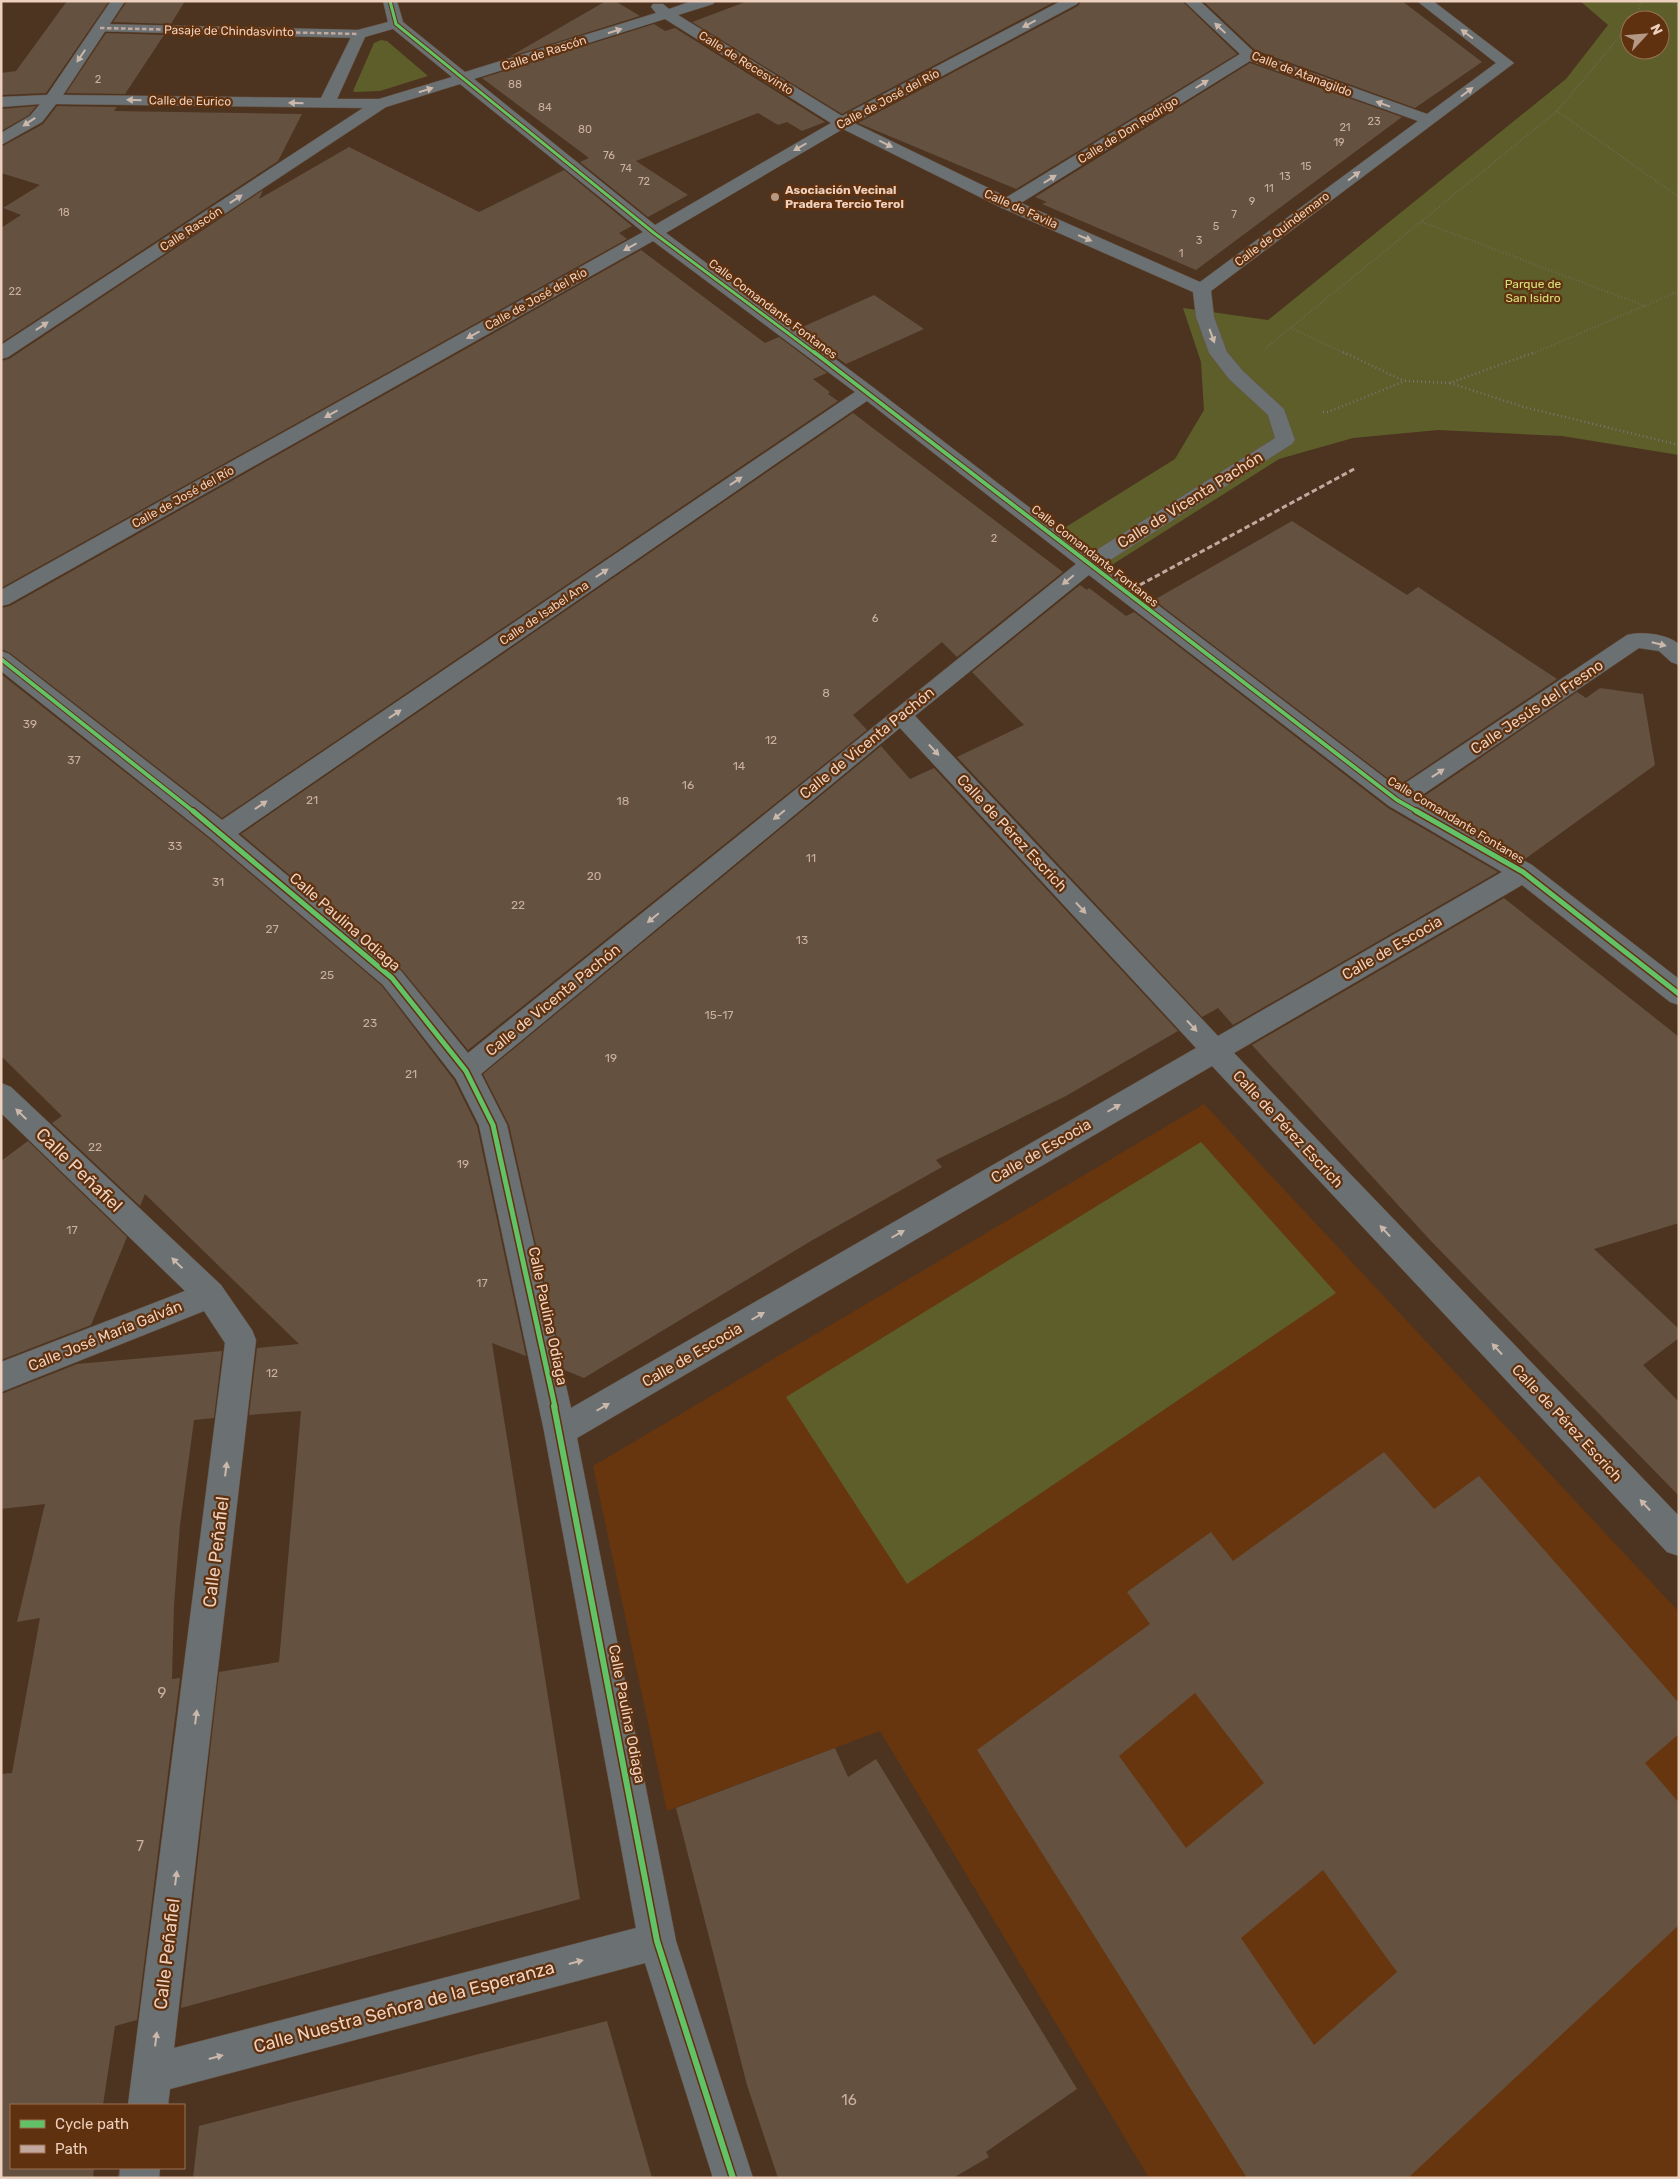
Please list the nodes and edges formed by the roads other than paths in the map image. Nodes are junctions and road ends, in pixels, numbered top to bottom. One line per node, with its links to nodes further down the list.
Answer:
1 (118, 1): 10 (street)
2 (390, 1): 9 (street)
3 (651, 1): 8 (street, Calle de Recesvinto)
4 (708, 1): 8 (street, Calle de Rascón)
5 (1072, 1): 19 (street, Calle de José del Río, one-way to 19)
6 (1191, 1): 12 (street, Calle de Atanagildo, one-way to 6)
7 (1424, 1): 18 (street, Calle de Quindemaro, one-way to 7)
8 (666, 14): 13 (street, Calle de Rascón, one-way to 8); 19 (street, Calle de Recesvinto)
9 (396, 24): 11 (street, Pasaje de Chindasvinto); 13 (street, Calle Comandante Fontanes)
10 (100, 28): 11 (street, Pasaje de Chindasvinto); 14 (street, one-way to 14)
11 (359, 34): 16 (street)
12 (1249, 55): 18 (street, Calle de Atanagildo, one-way to 12); 21 (street, Calle de Don Rodrigo, one-way to 12)
13 (462, 79): 17 (street, Calle de Rascón, one-way to 13); 22 (street, Calle Comandante Fontanes)
14 (52, 98): 15 (street, Calle de Eurico); 16 (street, Calle de Eurico, one-way to 14); 20 (street, one-way to 20)
15 (1, 102)
16 (327, 103): 17 (street, Calle de Eurico)
17 (380, 104): 24 (street, Calle Rascón, one-way to 17)
18 (1429, 120): 23 (street, Calle de Quindemaro, one-way to 18)
19 (842, 123): 21 (street, Calle de Favila, one-way to 21); 22 (street, Calle de José del Río, one-way to 22)
20 (1, 140)
21 (1008, 204): 23 (street, Calle de Favila, one-way to 23)
22 (654, 233): 25 (street, Calle Comandante Fontanes); 27 (street, Calle de José del Río, one-way to 27)
23 (1202, 289): 26 (street, Calle de Vicenta Pachón, one-way to 26)
24 (1, 353)
25 (867, 392): 26 (street, Calle Comandante Fontanes); 32 (street, Calle de Isabel Ana, one-way to 25)
26 (1089, 564): 30 (street, Calle de Vicenta Pachón, one-way to 30); 31 (street, Calle Comandante Fontanes)
27 (1, 599)
28 (1679, 657): 31 (street, Calle Jesús del Fresno, one-way to 28)
29 (1, 659): 32 (street, Calle Paulina Odiaga)
30 (901, 715): 35 (street, Calle de Pérez Escrich, one-way to 35); 36 (street, Calle de Vicenta Pachón, one-way to 36)
31 (1398, 800): 33 (street, Calle Comandante Fontanes)
32 (221, 833): 36 (street, Calle Paulina Odiaga)
33 (1523, 872): 34 (street, Calle Comandante Fontanes); 35 (street, Calle de Escocia)
34 (1679, 994)
35 (1214, 1050): 40 (street, Calle de Escocia, one-way to 35); 41 (street, Calle de Pérez Escrich, one-way to 35)
36 (466, 1072): 40 (street, Calle Paulina Odiaga)
37 (1, 1095): 38 (street, Calle Peñafiel, one-way to 37)
38 (210, 1295): 39 (street, Calle José María Galván); 43 (street, Calle Peñafiel, one-way to 38)
39 (1, 1377)
40 (560, 1432): 42 (street, Calle Paulina Odiaga)
41 (1679, 1540)
42 (657, 1941): 43 (street, Calle Nuestra Señora de la Esperanza, one-way to 42); 44 (street, Calle Paulina Odiaga)
43 (150, 2089)
44 (733, 2178)

